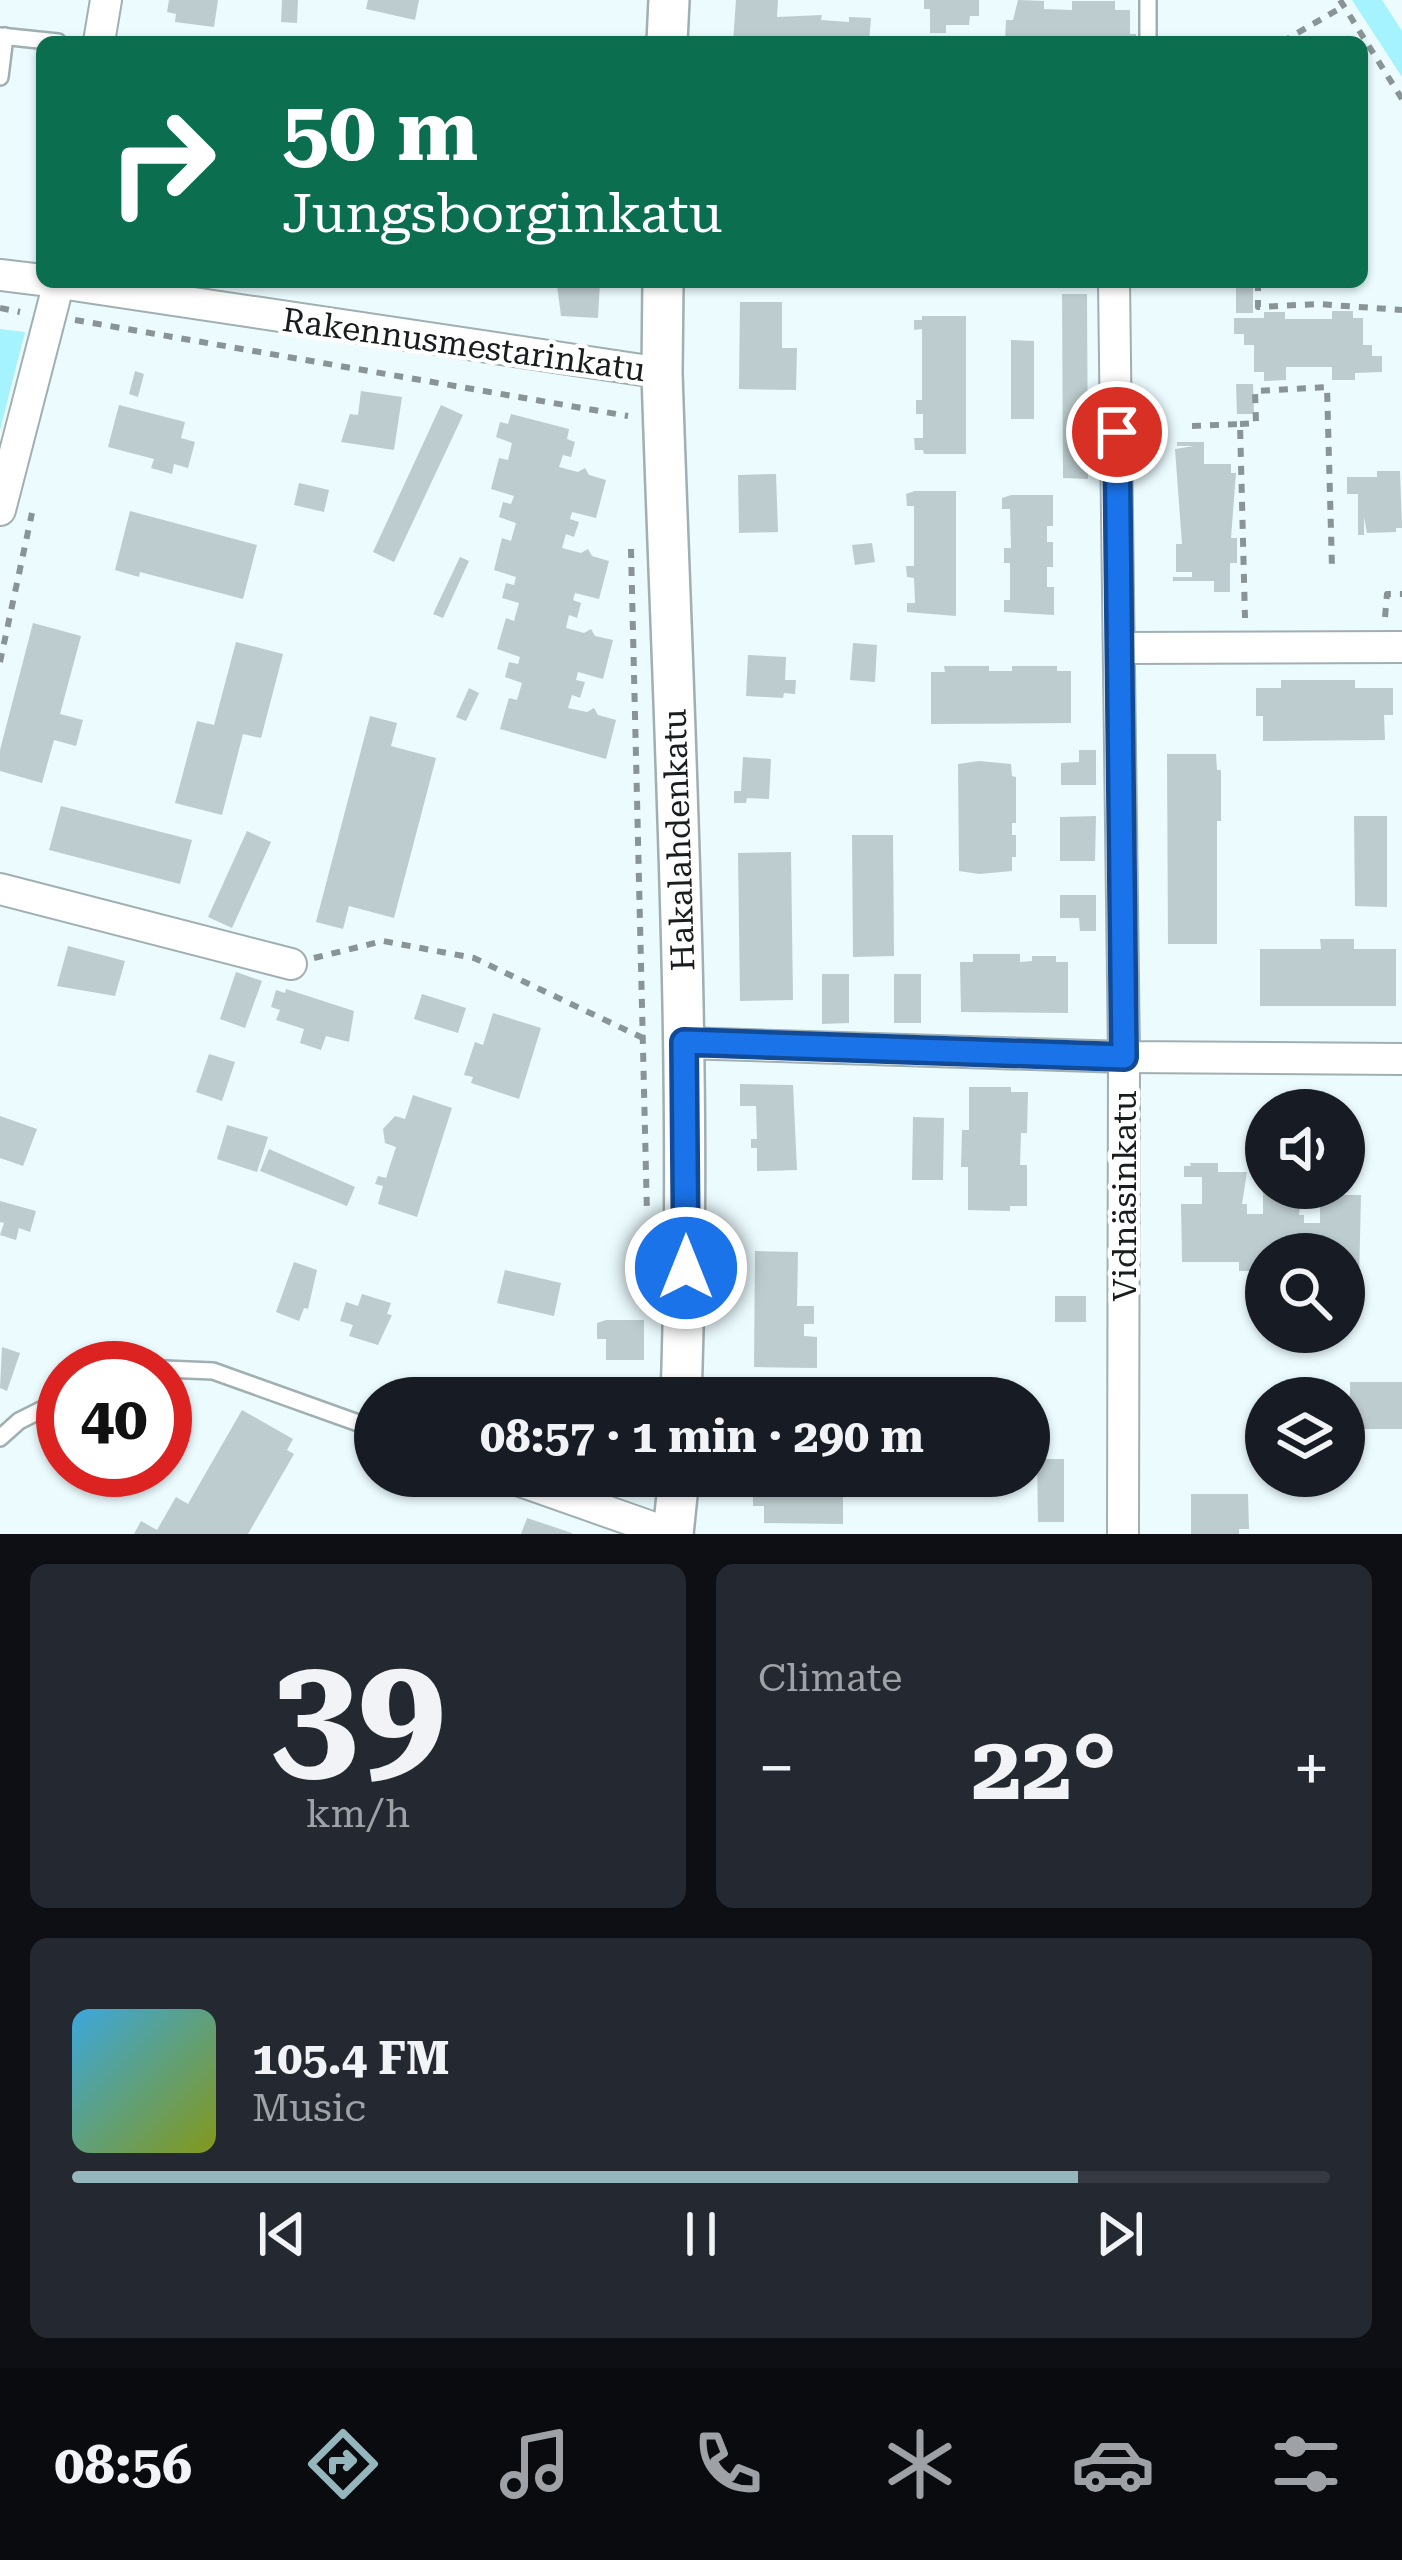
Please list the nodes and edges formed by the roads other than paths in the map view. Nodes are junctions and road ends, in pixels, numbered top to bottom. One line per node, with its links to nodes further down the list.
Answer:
1 (106, 0): 5 (street)
2 (669, 0): 6 (street)
3 (1148, 0): 7 (lane)
4 (3, 36): 8 (lane); 9 (lane)
5 (100, 36)
6 (667, 36)
7 (1148, 36)
8 (36, 40)
9 (0, 77)
10 (0, 275): 11 (street)
11 (36, 279)
12 (56, 288): 17 (street)
13 (96, 288): 16 (street, Rakennusmestarinkatu)
14 (662, 288): 16 (street, Hakalahdenkatu)
15 (1114, 288): 19 (street, Vidnäsinkatu)
16 (645, 372): 22 (street, Hakalahdenkatu)
17 (0, 510)
18 (1402, 647): 19 (street)
19 (1120, 648): 23 (street, Vidnäsinkatu)
20 (0, 890): 21 (street)
21 (291, 964)
22 (684, 1042): 23 (street); 26 (street, Hakalahdenkatu)
23 (1124, 1057): 24 (street); 33 (street, Vidnäsinkatu)
24 (1402, 1059)
25 (192, 1371): 28 (lane)
26 (682, 1377)
27 (36, 1412): 29 (lane)
28 (354, 1421)
29 (0, 1438)
30 (566, 1497): 32 (street)
31 (676, 1497): 32 (street)
32 (672, 1534)
33 (1123, 1534)

